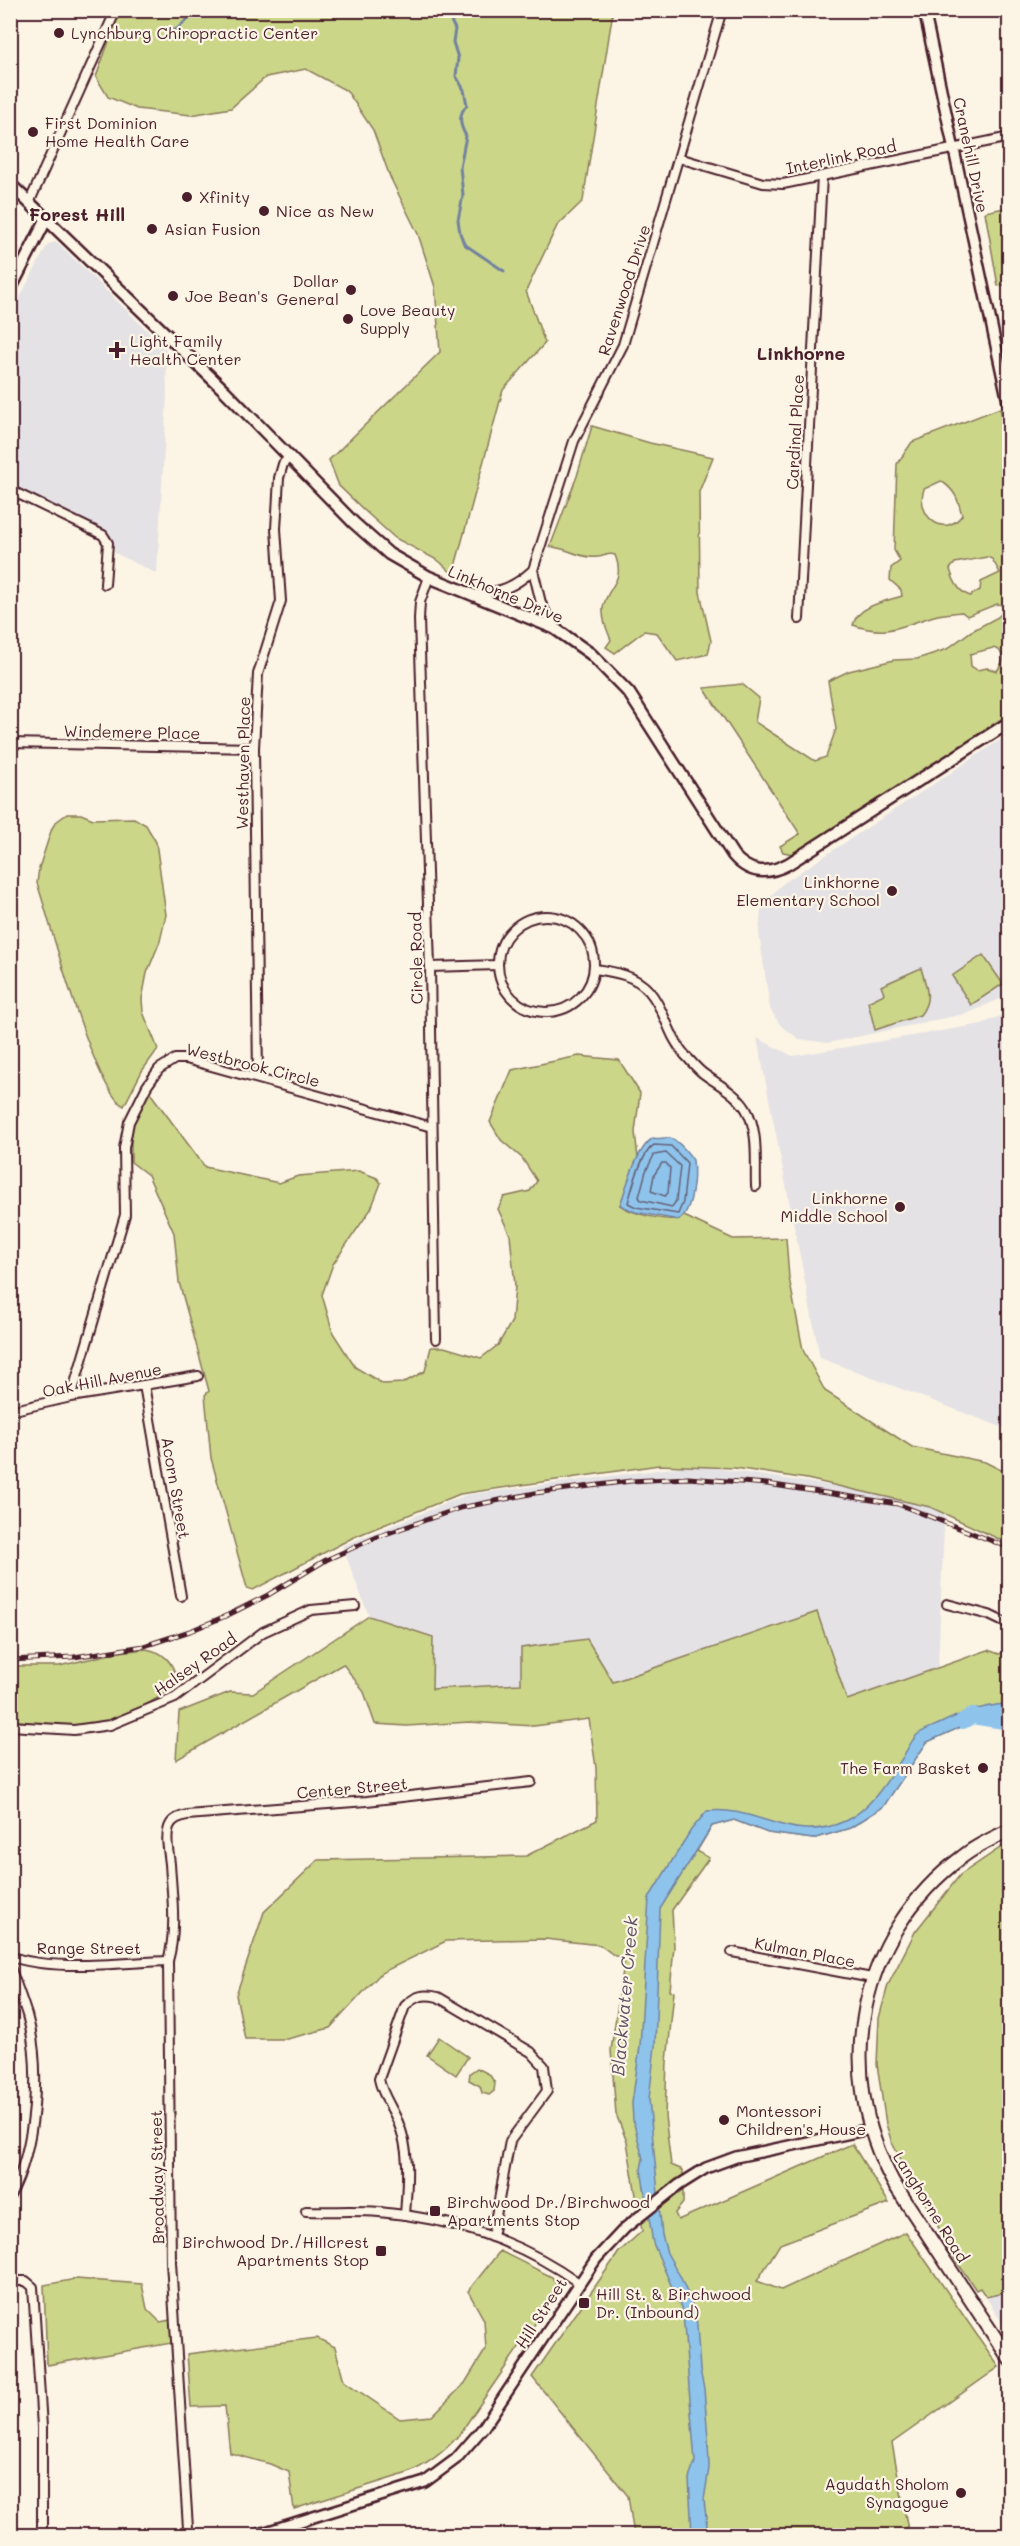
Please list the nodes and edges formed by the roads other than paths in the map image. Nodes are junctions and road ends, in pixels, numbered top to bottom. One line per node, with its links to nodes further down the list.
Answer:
1 (116, 10): 9 (street)
2 (722, 10): 6 (street, Ravenwood Drive)
3 (924, 10): 5 (street, Cranehill Drive)
4 (1010, 137): 5 (street, Interlink Road)
5 (954, 147): 7 (street, Interlink Road); 12 (street, Cranehill Drive)
6 (679, 158): 7 (street, Interlink Road); 15 (street, Ravenwood Drive)
7 (822, 176): 19 (street, Cardinal Place)
8 (10, 184): 9 (main road, Linkhorne Drive)
9 (29, 202): 10 (main road, Linkhorne Drive)
10 (47, 218): 11 (main road); 13 (main road, Linkhorne Drive)
11 (10, 290)
12 (1010, 411)
13 (290, 456): 16 (main road, Linkhorne Drive); 23 (street, Westhaven Place)
14 (10, 490): 17 (street)
15 (533, 570): 18 (street); 20 (street)
16 (429, 578): 18 (main road, Linkhorne Drive); 25 (street, Circle Road)
17 (105, 584)
18 (476, 596): 20 (main road, Linkhorne Drive)
19 (799, 619)
20 (554, 628): 21 (main road, Linkhorne Drive)
21 (1010, 722)
22 (10, 743): 23 (street, Windemere Place)
23 (254, 748): 27 (street, Westhaven Place)
24 (498, 965): 25 (street); 26 (street); 26 (street)
25 (430, 967): 28 (street, Circle Road)
26 (595, 969): 29 (street)
27 (258, 1078): 28 (street, Westbrook Circle); 33 (street, Westbrook Circle)
28 (432, 1127): 30 (street, Circle Road)
29 (756, 1186)
30 (436, 1339)
31 (198, 1376): 32 (street, Oak Hill Avenue)
32 (144, 1385): 33 (street, Oak Hill Avenue); 35 (street, Acorn Street)
33 (71, 1397): 34 (street, Oak Hill Avenue)
34 (10, 1411)
35 (181, 1596)
36 (947, 1604): 38 (street)
37 (355, 1606): 39 (street, Halsey Road)
38 (1010, 1625)
39 (10, 1726)
40 (531, 1782): 41 (street, Center Street)
41 (174, 1819): 45 (street, Broadway Street)
42 (1010, 1830): 47 (main road, Langhorne Road)
43 (732, 1952): 47 (street, Kulman Place)
44 (10, 1956): 45 (street, Range Street)
45 (168, 1961): 57 (street, Broadway Street)
46 (10, 1967): 49 (street)
47 (872, 1978): 48 (main road, Langhorne Road)
48 (870, 2129): 54 (street, Hill Street); 55 (main road, Langhorne Road)
49 (10, 2196)
50 (306, 2211): 51 (street)
51 (405, 2215): 52 (street); 52 (street)
52 (492, 2237): 54 (street)
53 (10, 2281): 56 (street)
54 (579, 2283): 58 (street, Hill Street)
55 (1010, 2360)
56 (42, 2535)
57 (190, 2535)
58 (253, 2535)

